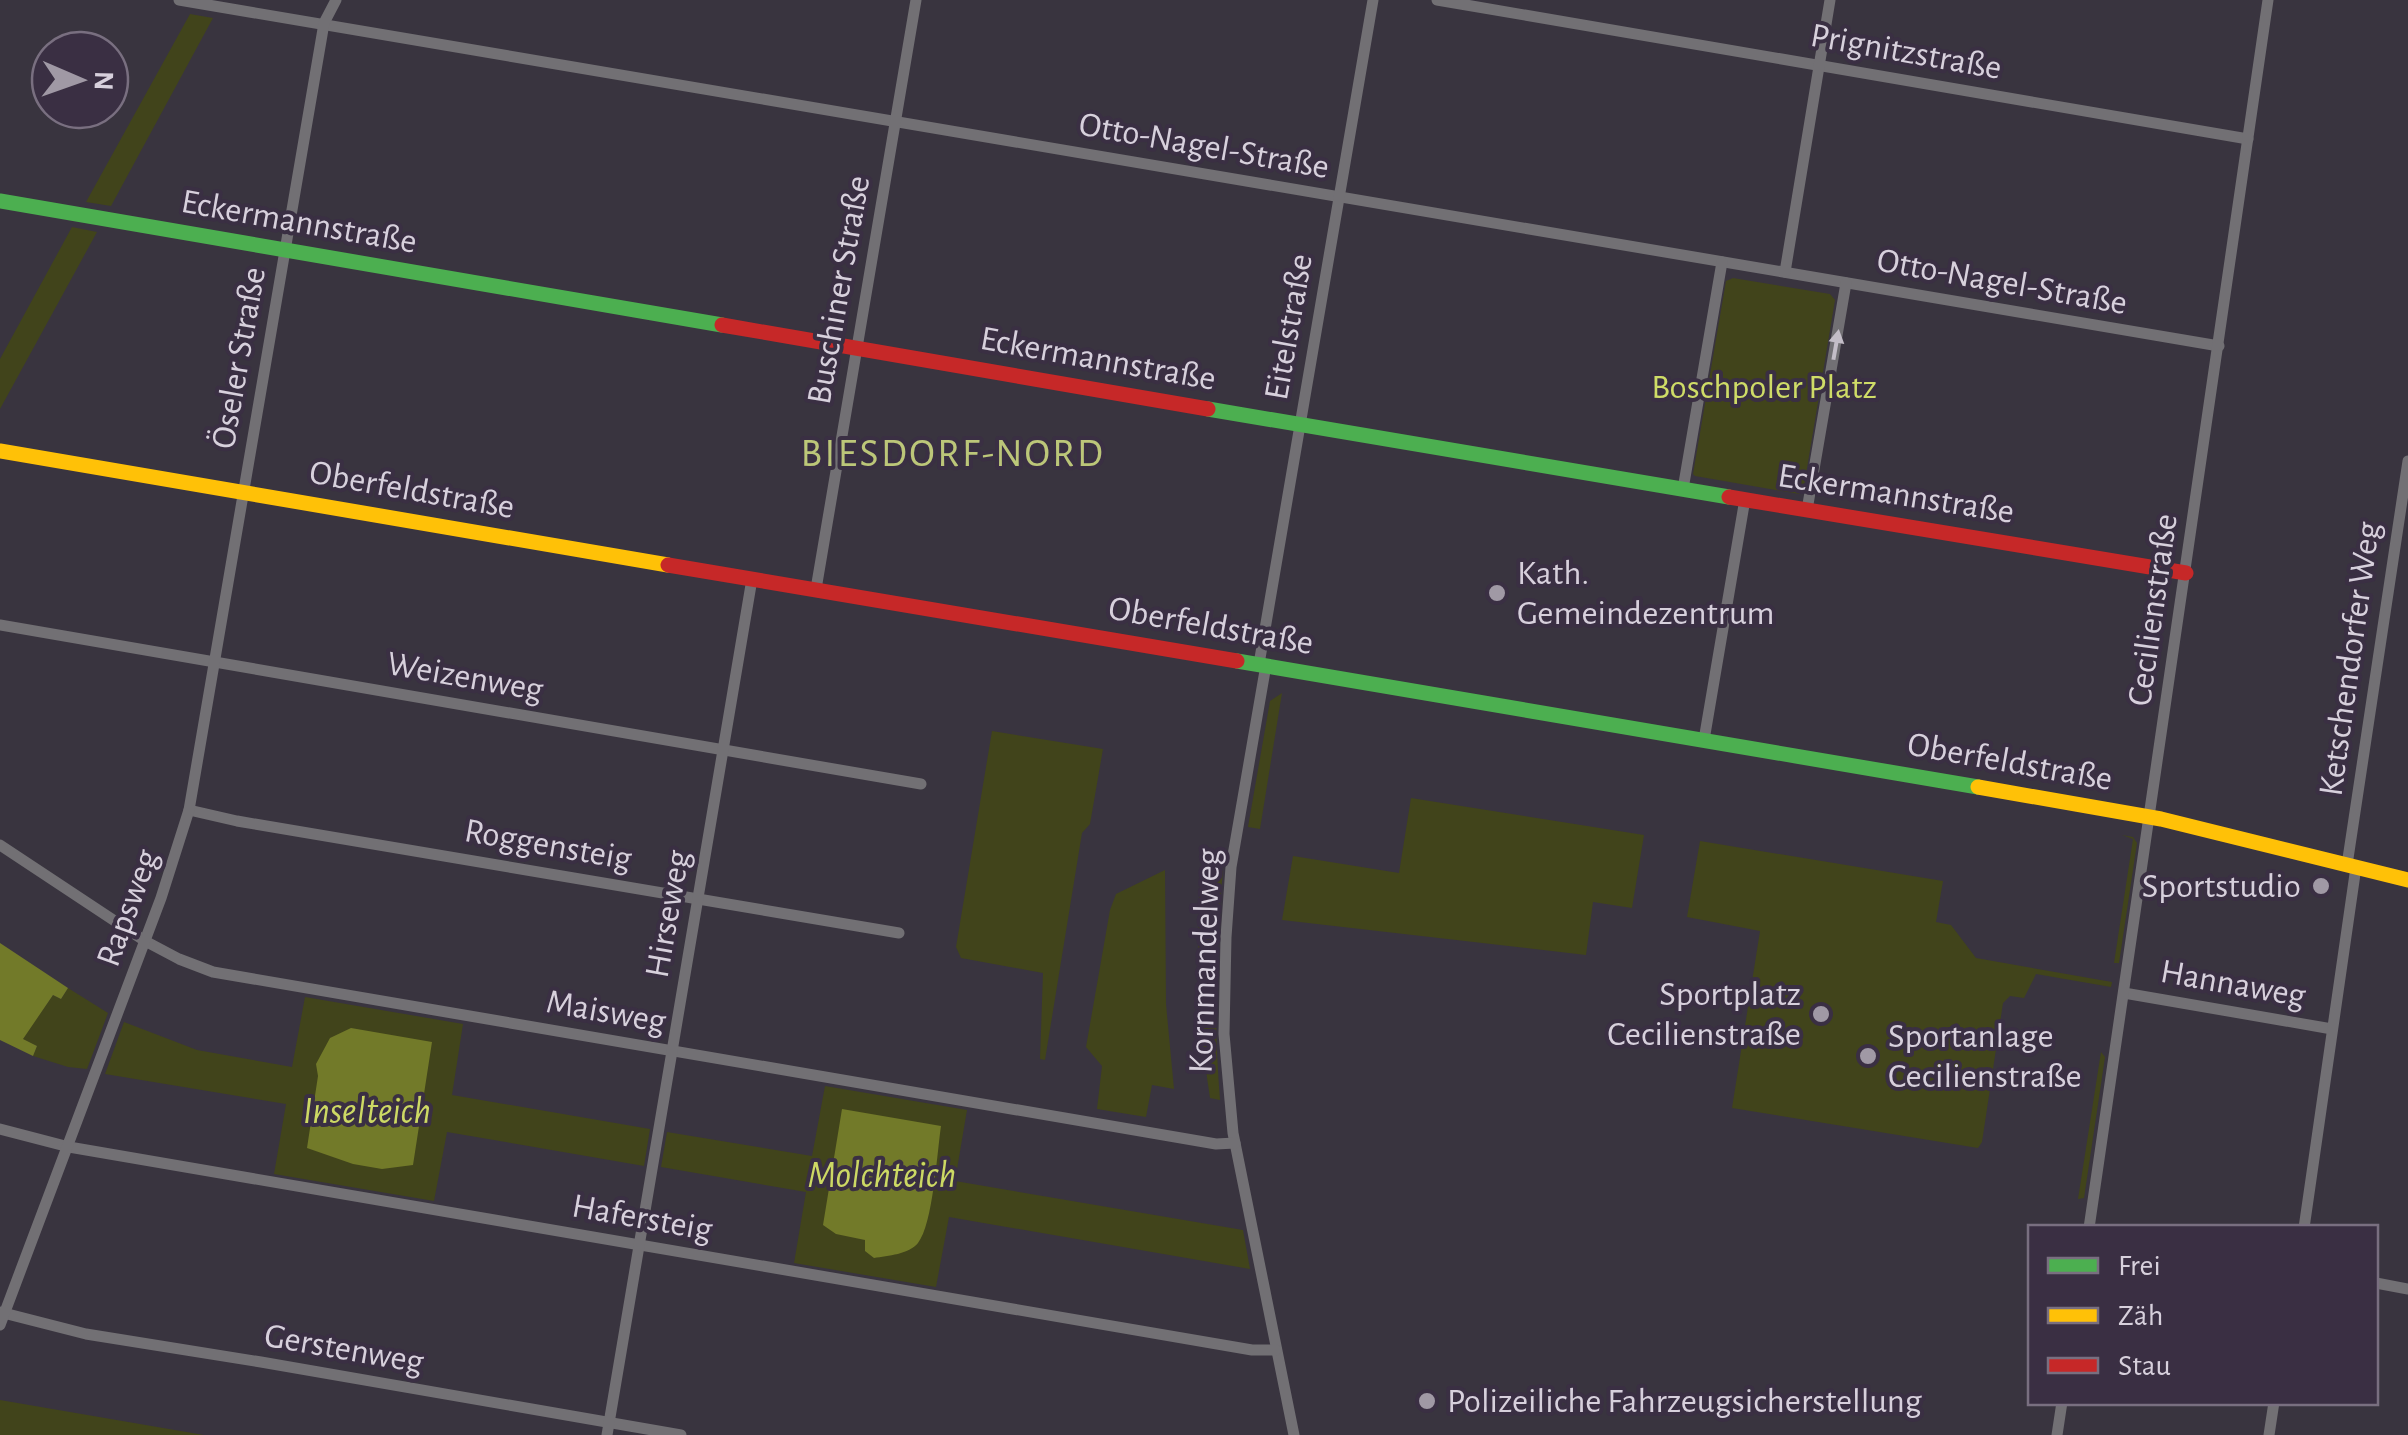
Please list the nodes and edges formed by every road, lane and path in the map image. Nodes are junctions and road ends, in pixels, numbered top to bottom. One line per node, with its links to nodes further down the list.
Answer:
1 (180, 0): 8 (street, Otto-Nagel-Straße)
2 (336, 0): 8 (street, Öseler Straße)
3 (916, 0): 10 (street, Buschiner Straße)
4 (1373, 0): 12 (street, Eitelstraße)
5 (1437, 0): 9 (street, Prignitzstraße)
6 (1830, 0): 9 (street)
7 (2268, 0): 11 (street, Cecilienstraße)
8 (324, 23): 10 (street, Otto-Nagel-Straße); 14 (street, Öseler Straße)
9 (1819, 65): 11 (street, Prignitzstraße); 16 (street)
10 (896, 121): 12 (street, Otto-Nagel-Straße); 19 (street, Buschiner Straße)
11 (2248, 139): 18 (street, Cecilienstraße)
12 (1340, 197): 15 (street, Otto-Nagel-Straße); 20 (street, Eitelstraße)
13 (0, 202): 14 (street, Eckermannstraße)
14 (285, 250): 19 (street, Eckermannstraße); 24 (street, Öseler Straße)
15 (1722, 262): 16 (street, Otto-Nagel-Straße); 23 (street)
16 (1785, 272): 17 (street, Otto-Nagel-Straße)
17 (1846, 283): 18 (street, Otto-Nagel-Straße); 26 (street, one-way to 17)
18 (2218, 346): 27 (street, Cecilienstraße)
19 (857, 348): 20 (street, Eckermannstraße); 29 (street, Buschiner Straße)
20 (1300, 425): 23 (street, Eckermannstraße); 32 (street, Eitelstraße)
21 (0, 450): 24 (street, Oberfeldstraße)
22 (2408, 462): 39 (street, Ketschendorfer Weg)
23 (1683, 489): 25 (street, Eckermannstraße)
24 (243, 492): 28 (street, Oberfeldstraße); 31 (street, Rapsweg)
25 (1744, 499): 26 (street, Eckermannstraße); 33 (street)
26 (1808, 510): 27 (street, Eckermannstraße)
27 (2186, 573): 37 (street, Cecilienstraße)
28 (752, 579): 29 (street, Oberfeldstraße); 34 (street, Hirseweg)
29 (816, 590): 32 (street, Oberfeldstraße)
30 (0, 625): 31 (street, Weizenweg)
31 (214, 662): 34 (street, Weizenweg); 36 (street, Rapsweg)
32 (1262, 665): 33 (street, Oberfeldstraße); 48 (street, Kornmandelweg)
33 (1704, 740): 37 (street, Oberfeldstraße)
34 (723, 748): 35 (street, Weizenweg); 41 (street, Hirseweg)
35 (920, 784)
36 (189, 810): 41 (street, Roggensteig); 43 (street, Rapsweg)
37 (2150, 817): 39 (street, Oberfeldstraße); 44 (street, Cecilienstraße)
38 (0, 845): 43 (street, Maisweg)
39 (2351, 866): 40 (street, Oberfeldstraße); 45 (street, Ketschendorfer Weg)
40 (2408, 880)
41 (700, 899): 42 (street, Roggensteig); 46 (street, Hirseweg)
42 (899, 933)
43 (146, 941): 46 (street, Maisweg); 49 (street, Rapsweg)
44 (2124, 993): 45 (street, Hannaweg); 50 (street, Cecilienstraße)
45 (2332, 1028): 51 (street, Ketschendorfer Weg)
46 (673, 1051): 48 (street, Maisweg); 52 (street, Hirseweg)
47 (0, 1129): 49 (street, Hafersteig)
48 (1235, 1143): 56 (street, Kornmandelweg)
49 (68, 1147): 52 (street, Hafersteig); 55 (street, Rapsweg)
50 (2089, 1225)
51 (2304, 1225)
52 (639, 1246): 56 (street, Hafersteig); 59 (street, Hirseweg)
53 (2378, 1282): 54 (street)
54 (2408, 1289)
55 (1, 1317): 59 (street, Gerstenweg)
56 (1276, 1350): 61 (street, Kornmandelweg)
57 (2062, 1405): 62 (street)
58 (2274, 1405): 63 (street)
59 (608, 1429): 60 (street, Gerstenweg)
60 (681, 1435)
61 (1294, 1435)
62 (2058, 1435)
63 (2269, 1435)

